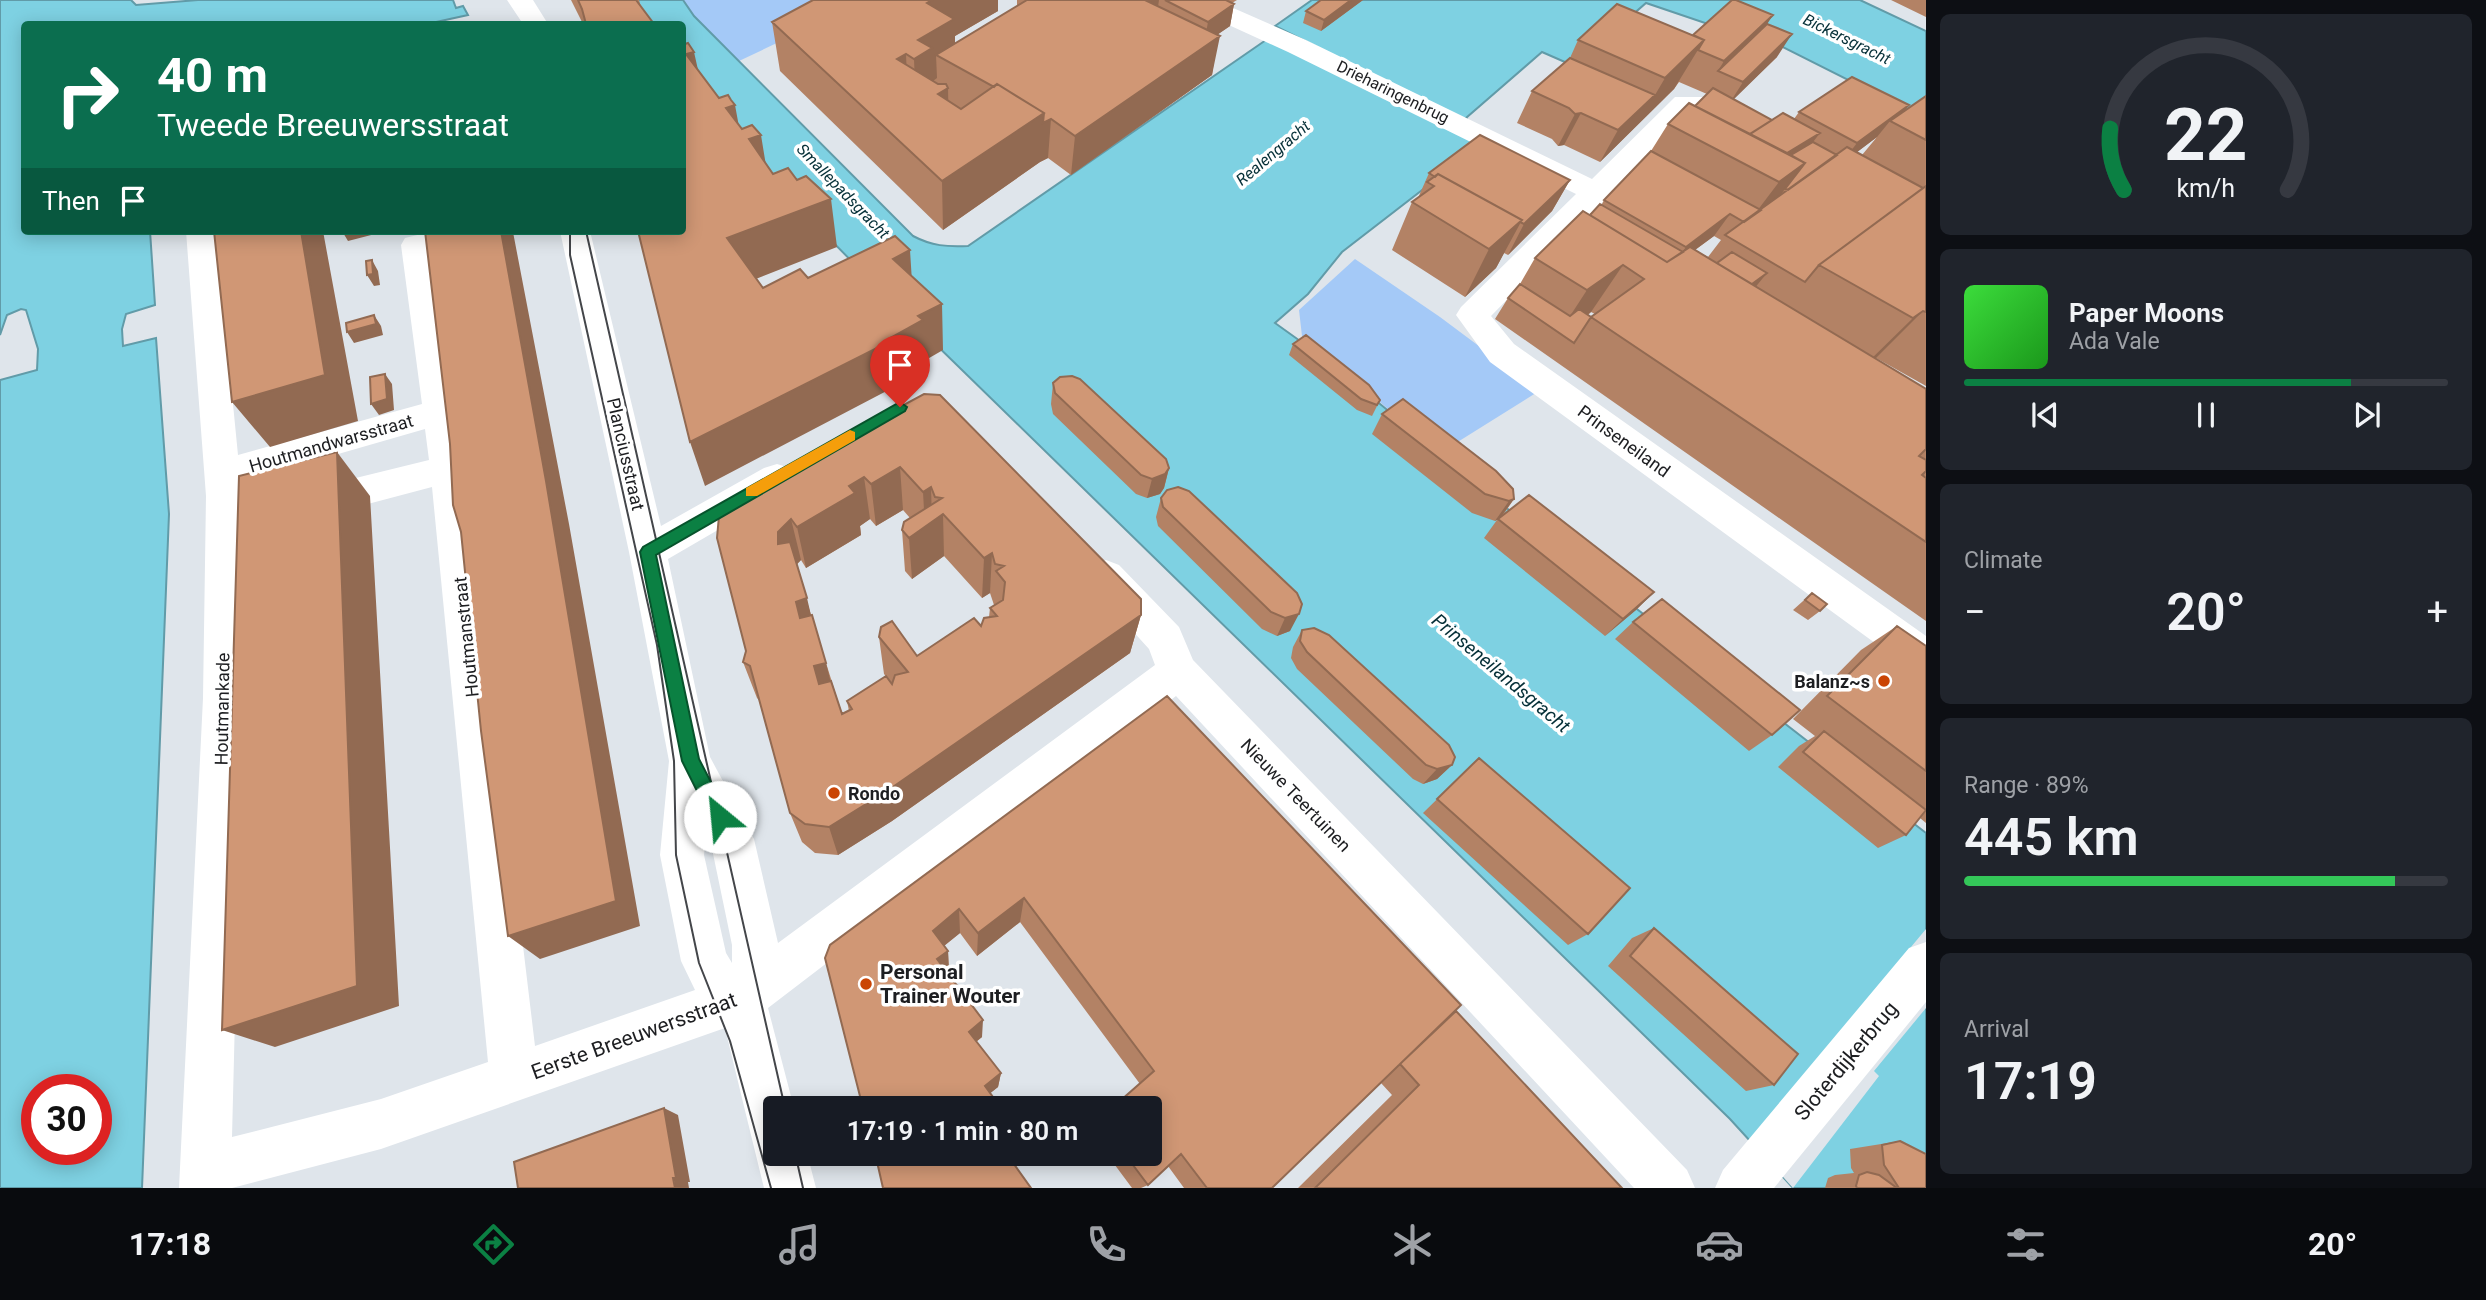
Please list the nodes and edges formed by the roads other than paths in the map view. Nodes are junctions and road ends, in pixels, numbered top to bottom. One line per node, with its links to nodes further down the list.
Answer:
1 (520, 0): 5 (street)
2 (1194, 0): 4 (street, Drieharingenbrug)
3 (1266, 0): 4 (street)
4 (1237, 20): 7 (street, Drieharingenbrug)
5 (533, 21)
6 (1768, 136): 7 (street, Prinseneiland)
7 (1593, 191): 18 (street, Prinseneiland)
8 (201, 235): 14 (street, Houtmankade)
9 (458, 235): 11 (street, Houtmanstraat)
10 (576, 235): 17 (street, Planciusstraat)
11 (439, 412): 13 (street, Houtmanstraat); 14 (street, Houtmandwarsstraat)
12 (803, 463): 17 (street)
13 (448, 469): 15 (street); 22 (street, Houtmanstraat)
14 (223, 474): 15 (street, Houtmankade)
15 (258, 519): 26 (street, Houtmankade)
16 (1079, 548): 19 (street, Nieuwe Teertuinen)
17 (648, 552): 21 (street, Planciusstraat)
18 (1926, 658)
19 (1178, 671): 21 (street, Eerste Breeuwersstraat); 28 (street, Nieuwe Teertuinen)
20 (1926, 965): 25 (street, Sloterdijkerbrug)
21 (742, 998): 22 (street, Eerste Breeuwersstraat); 23 (street)
22 (514, 1080): 26 (street, Eerste Breeuwersstraat)
23 (766, 1096)
24 (784, 1166): 27 (street)
25 (1753, 1172)
26 (206, 1178)
27 (790, 1188)
28 (1669, 1188)

